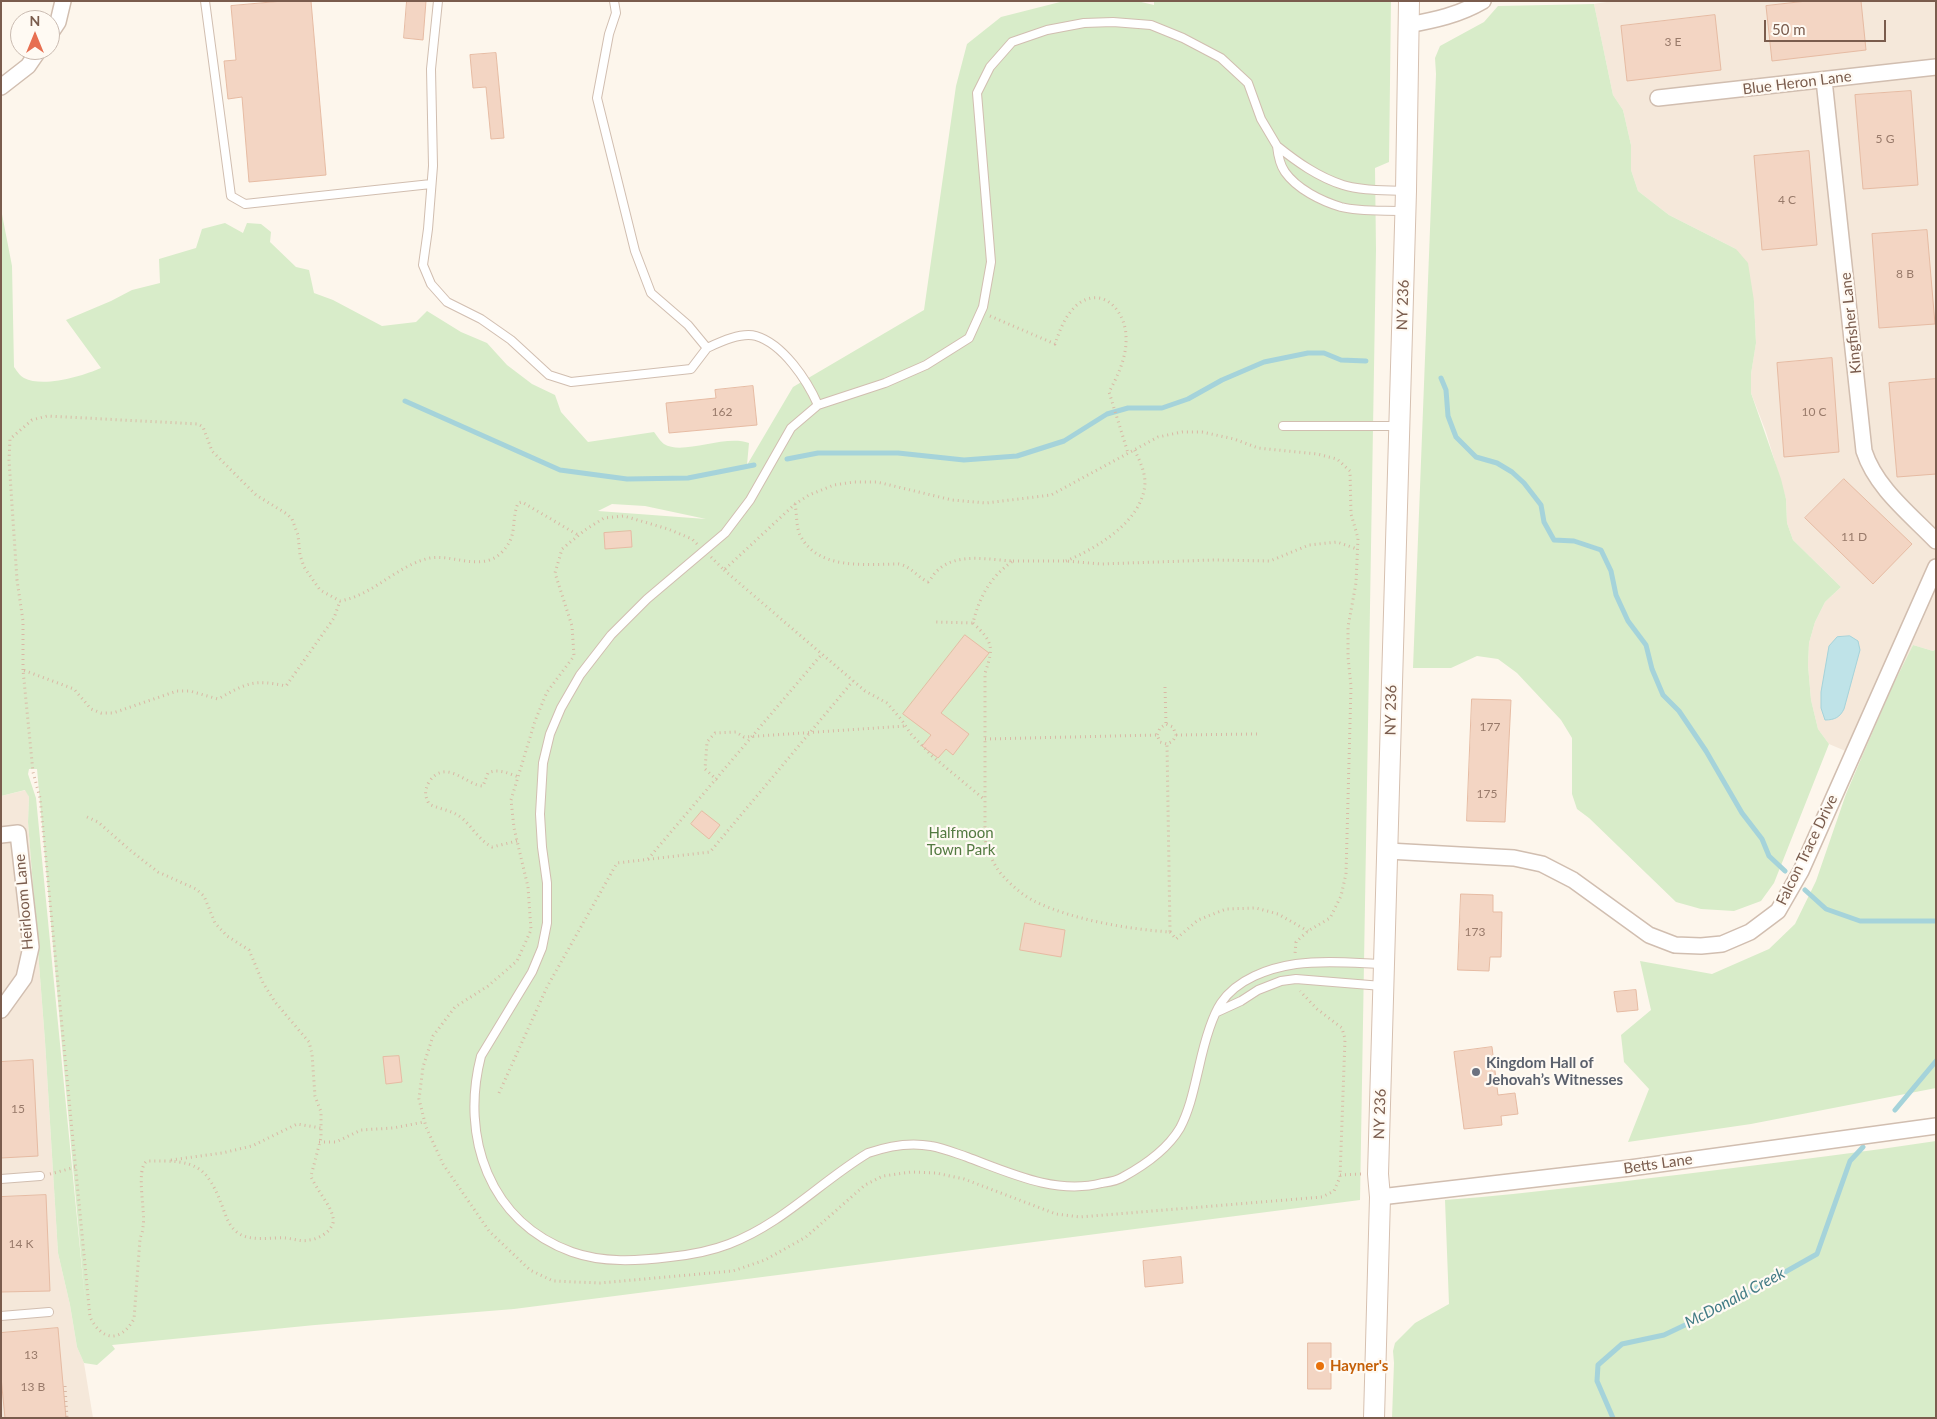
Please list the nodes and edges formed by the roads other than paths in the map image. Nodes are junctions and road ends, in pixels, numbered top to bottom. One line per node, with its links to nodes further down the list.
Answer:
1 (63, 1): 7 (street)
2 (206, 1): 15 (lane)
3 (438, 1): 15 (lane)
4 (614, 1): 18 (lane)
5 (1409, 1): 8 (main road, NY 236 / NY 236)
6 (1483, 1): 8 (street)
7 (60, 14)
8 (1408, 25): 16 (main road, NY 236 / NY 236)
9 (32, 60): 12 (street)
10 (1936, 67): 11 (street, Blue Heron Lane)
11 (1824, 80): 13 (street, Blue Heron Lane); 22 (street, Kingfisher Lane)
12 (1, 87)
13 (1658, 98)
14 (1277, 146): 16 (lane); 17 (lane); 19 (lane)
15 (431, 184): 18 (lane)
16 (1406, 192): 17 (main road, NY 236 / NY 236)
17 (1406, 211): 21 (main road, NY 236 / NY 236)
18 (707, 348): 19 (lane)
19 (818, 405): 29 (lane)
20 (1283, 426): 21 (lane)
21 (1399, 426): 25 (main road, NY 236 / NY 236)
22 (1936, 541)
23 (1936, 567): 25 (street, Falcon Trace Drive)
24 (1, 835): 28 (street, Heirloom Lane)
25 (1388, 851): 26 (main road, NY 236 / NY 236)
26 (1385, 964): 27 (main road, NY 236 / NY 236); 29 (lane)
27 (1384, 986): 29 (lane); 33 (main road, NY 236 / NY 236)
28 (1, 1010)
29 (1217, 1012)
30 (1936, 1126): 33 (street, Betts Lane)
31 (40, 1176): 32 (lane)
32 (1, 1179)
33 (1380, 1197): 36 (main road, NY 236 / NY 236)
34 (49, 1312): 35 (lane)
35 (1, 1316)
36 (1374, 1418)

